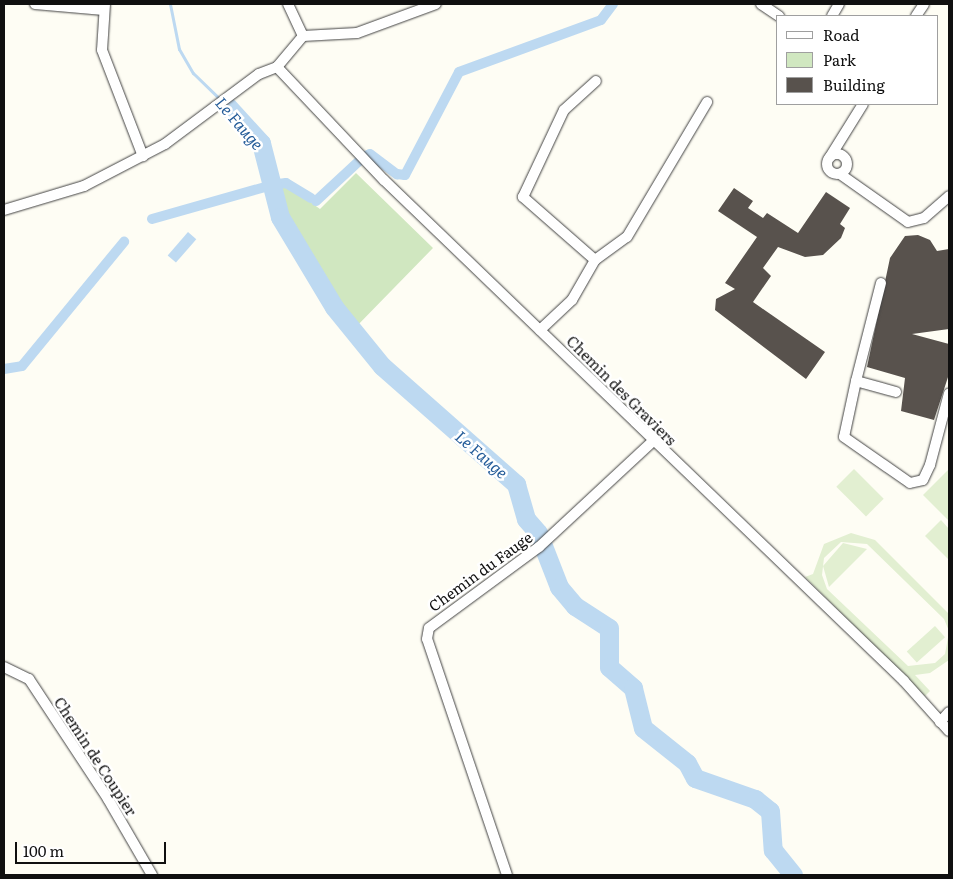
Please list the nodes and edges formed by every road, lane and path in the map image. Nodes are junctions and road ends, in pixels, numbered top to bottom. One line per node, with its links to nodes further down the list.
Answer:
1 (35, 4): 7 (street)
2 (288, 4): 11 (street)
3 (436, 4): 11 (street)
4 (761, 4): 8 (street)
5 (839, 4): 9 (street)
6 (924, 4): 10 (street)
7 (104, 7): 16 (street)
8 (778, 15)
9 (833, 15)
10 (917, 15)
11 (303, 36): 12 (street)
12 (277, 67): 16 (street); 23 (street, Chemin des Graviers)
13 (596, 81): 21 (street)
14 (707, 102): 21 (street)
15 (862, 105): 17 (street)
16 (143, 156): 20 (street)
17 (830, 157): 18 (street); 18 (street)
18 (840, 174): 19 (street)
19 (949, 196)
20 (4, 210)
21 (595, 260): 23 (street)
22 (881, 283): 24 (street)
23 (540, 330): 27 (street, Chemin des Graviers)
24 (856, 381): 25 (street); 26 (street)
25 (896, 392)
26 (949, 392)
27 (652, 442): 30 (street, Chemin des Graviers); 33 (street, Chemin du Fauge)
28 (4, 667): 32 (street, Chemin de Coupier)
29 (949, 712): 30 (street)
30 (940, 722): 31 (street, Chemin des Graviers)
31 (949, 731)
32 (152, 875)
33 (507, 875)

